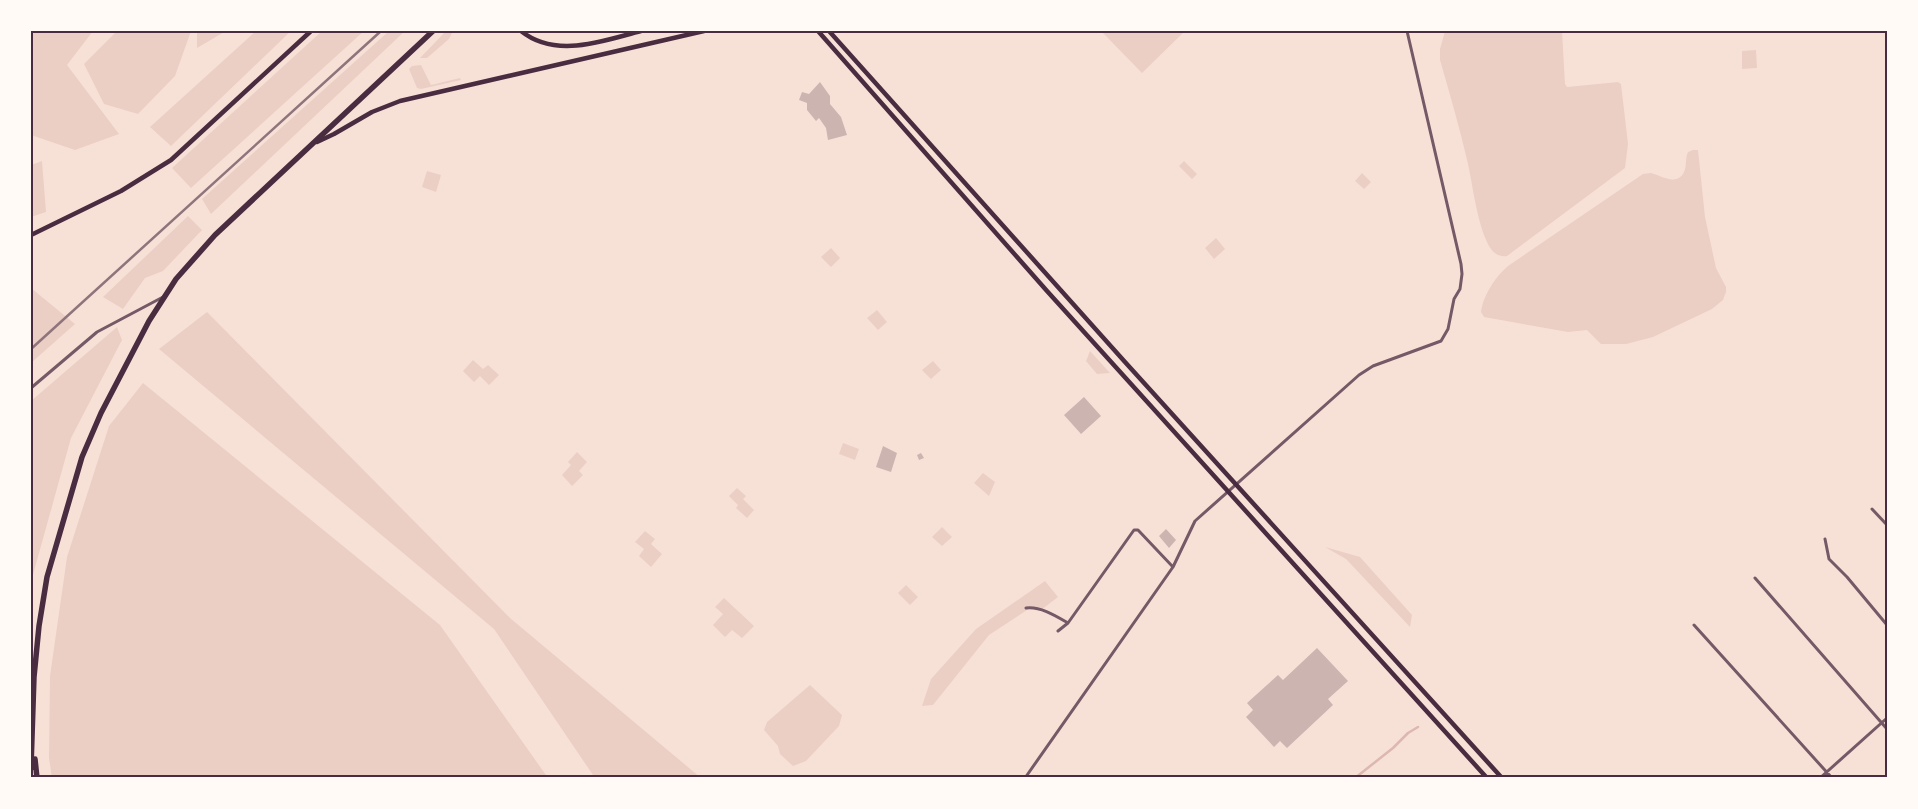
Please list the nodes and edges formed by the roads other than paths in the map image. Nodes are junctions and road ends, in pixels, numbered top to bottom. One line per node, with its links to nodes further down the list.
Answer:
1 (311, 31): 10 (main road)
2 (433, 31): 9 (highway)
3 (521, 31): 4 (main road)
4 (641, 31)
5 (704, 31): 9 (main road)
6 (818, 31): 14 (main road)
7 (829, 31): 13 (main road)
8 (1407, 31): 13 (street)
9 (313, 143): 11 (highway)
10 (31, 235)
11 (164, 297): 12 (street); 30 (highway)
12 (31, 388)
13 (1236, 484): 14 (street); 18 (main road)
14 (1227, 492): 19 (main road); 20 (street)
15 (1872, 509): 16 (street)
16 (1887, 525)
17 (1825, 539): 25 (street)
18 (1296, 552): 19 (main road); 36 (main road)
19 (1289, 558): 35 (main road)
20 (1173, 567): 23 (street); 34 (street)
21 (1755, 578): 28 (street)
22 (1026, 608): 23 (street)
23 (1068, 623): 26 (street)
24 (1694, 625): 32 (street)
25 (1887, 625)
26 (1058, 631)
27 (1887, 718): 28 (street)
28 (1882, 723): 29 (street); 32 (street)
29 (1887, 729)
30 (33, 732): 31 (highway); 33 (highway)
31 (31, 768)
32 (1826, 772): 37 (street); 38 (street)
33 (37, 778)
34 (1025, 778)
35 (1486, 778)
36 (1502, 778)
37 (1820, 778)
38 (1832, 778)

